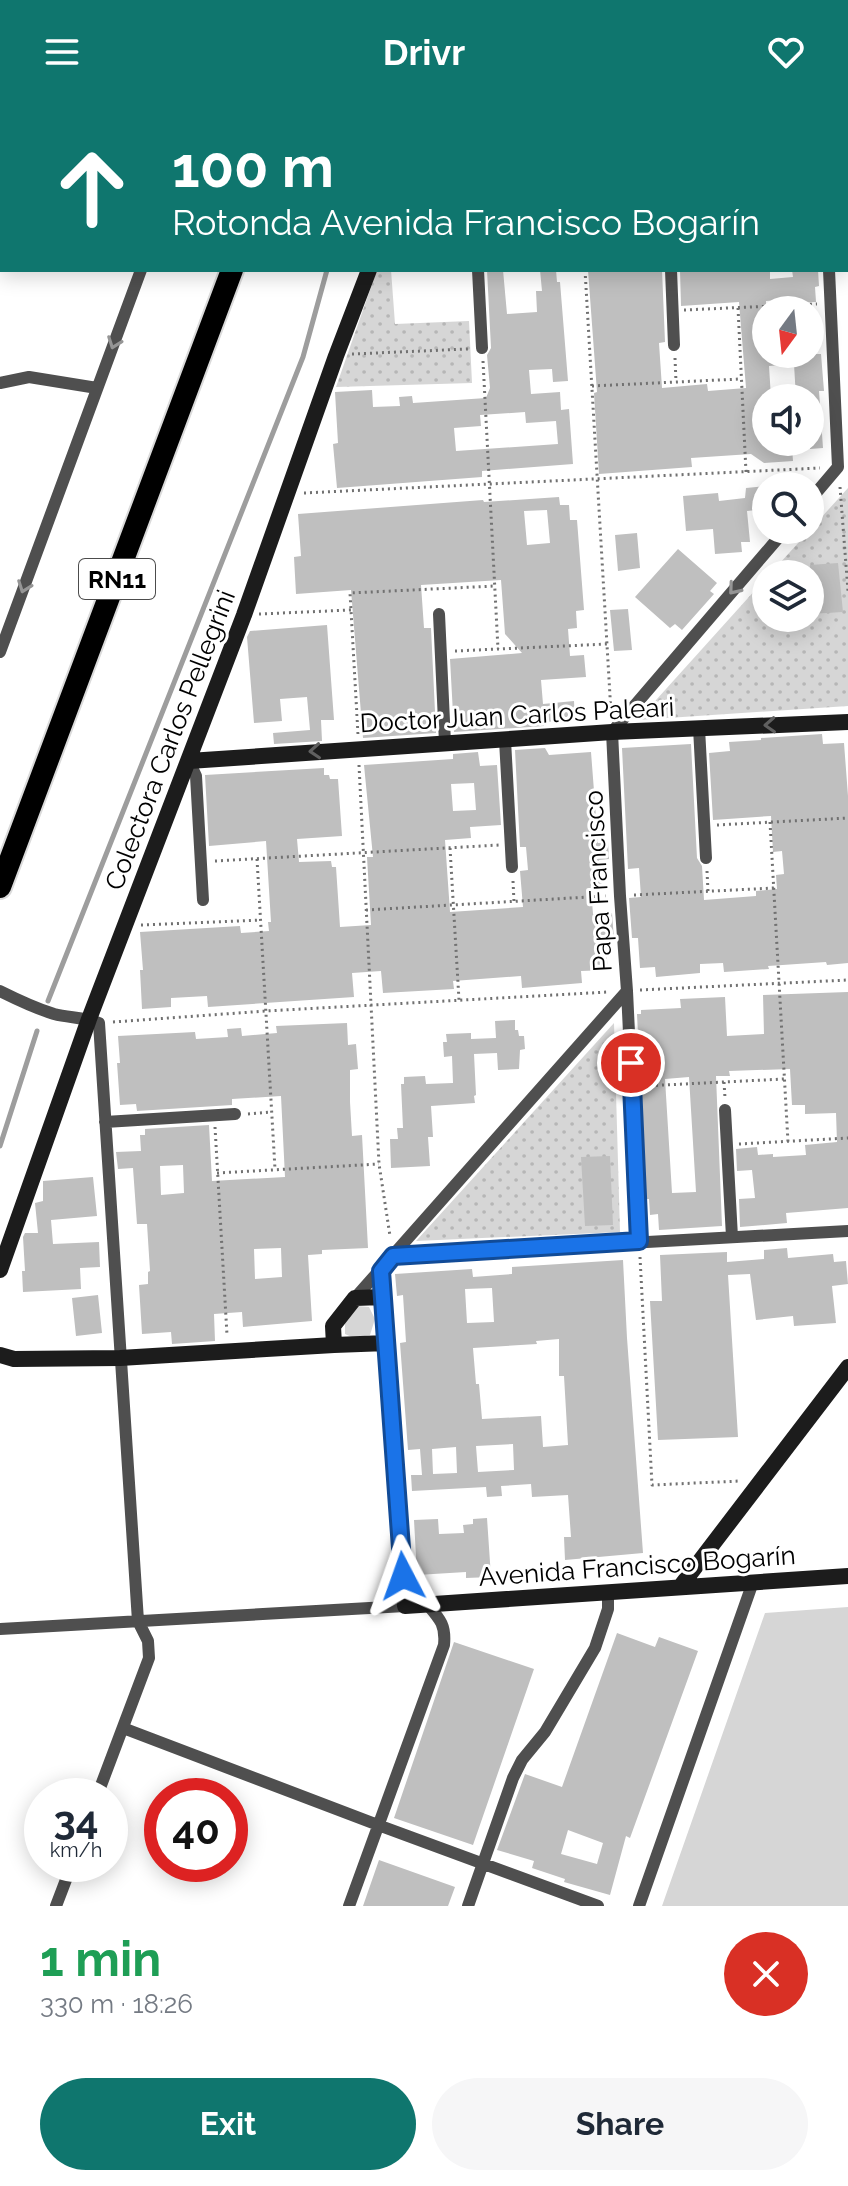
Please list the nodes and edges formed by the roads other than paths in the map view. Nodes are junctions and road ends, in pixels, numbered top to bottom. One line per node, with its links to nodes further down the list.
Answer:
1 (140, 272): 10 (street, one-way to 10)
2 (231, 272): 23 (highway, RN11)
3 (368, 272): 20 (street, Colectora Carlos Pellegrini)
4 (478, 272): 8 (street)
5 (671, 272): 7 (street)
6 (829, 272): 11 (street)
7 (674, 345)
8 (482, 348)
9 (0, 383): 10 (street)
10 (97, 388): 14 (street, one-way to 14)
11 (824, 484)
12 (773, 544): 17 (street, one-way to 17)
13 (439, 614): 19 (street)
14 (0, 652)
15 (848, 722): 16 (street, Doctor Juan Carlos Paleari, one-way to 16)
16 (699, 728): 17 (street, Doctor Juan Carlos Paleari); 21 (street)
17 (612, 732): 18 (street, Doctor Juan Carlos Paleari); 26 (street, Papa Francisco)
18 (505, 740): 19 (street, Doctor Juan Carlos Paleari); 22 (street)
19 (445, 743): 20 (street, Doctor Juan Carlos Paleari, one-way to 20)
20 (189, 761): 24 (street); 27 (street, Colectora Carlos Pellegrini)
21 (706, 858)
22 (512, 867)
23 (0, 887)
24 (203, 900)
25 (0, 991): 27 (street)
26 (627, 991): 34 (street); 35 (street, Papa Francisco)
27 (94, 1021): 30 (street); 31 (street, Colectora Carlos Pellegrini)
28 (725, 1110): 33 (street)
29 (235, 1114): 30 (street)
30 (105, 1122): 43 (street)
31 (7, 1225): 36 (street, Colectora Carlos Pellegrini)
32 (848, 1231): 33 (street)
33 (732, 1237): 34 (street)
34 (639, 1241): 35 (street)
35 (393, 1256): 37 (street, Papa Francisco)
36 (0, 1270)
37 (381, 1271): 38 (street); 39 (street, Papa Francisco)
38 (383, 1297): 39 (street); 40 (street)
39 (355, 1298): 41 (street)
40 (387, 1343): 41 (street); 50 (street)
41 (334, 1345): 43 (street)
42 (0, 1355): 43 (street)
43 (120, 1358): 51 (street)
44 (848, 1367): 47 (street)
45 (848, 1576): 46 (street, Avenida Francisco Bogarín)
46 (753, 1582): 47 (street, Avenida Francisco Bogarín); 62 (street)
47 (680, 1587): 48 (street, Avenida Francisco Bogarín)
48 (608, 1592): 49 (street, Avenida Francisco Bogarín); 56 (street)
49 (427, 1604): 50 (street, Avenida Francisco Bogarín); 55 (street)
50 (405, 1606): 51 (street)
51 (138, 1621): 52 (street); 53 (street)
52 (0, 1629)
53 (123, 1728): 54 (street); 55 (street)
54 (104, 1778)
55 (378, 1825): 56 (street); 59 (street)
56 (483, 1864): 60 (street); 61 (street)
57 (65, 1882): 58 (street)
58 (56, 1906)
59 (349, 1906)
60 (468, 1906)
61 (598, 1906)
62 (639, 1906)

